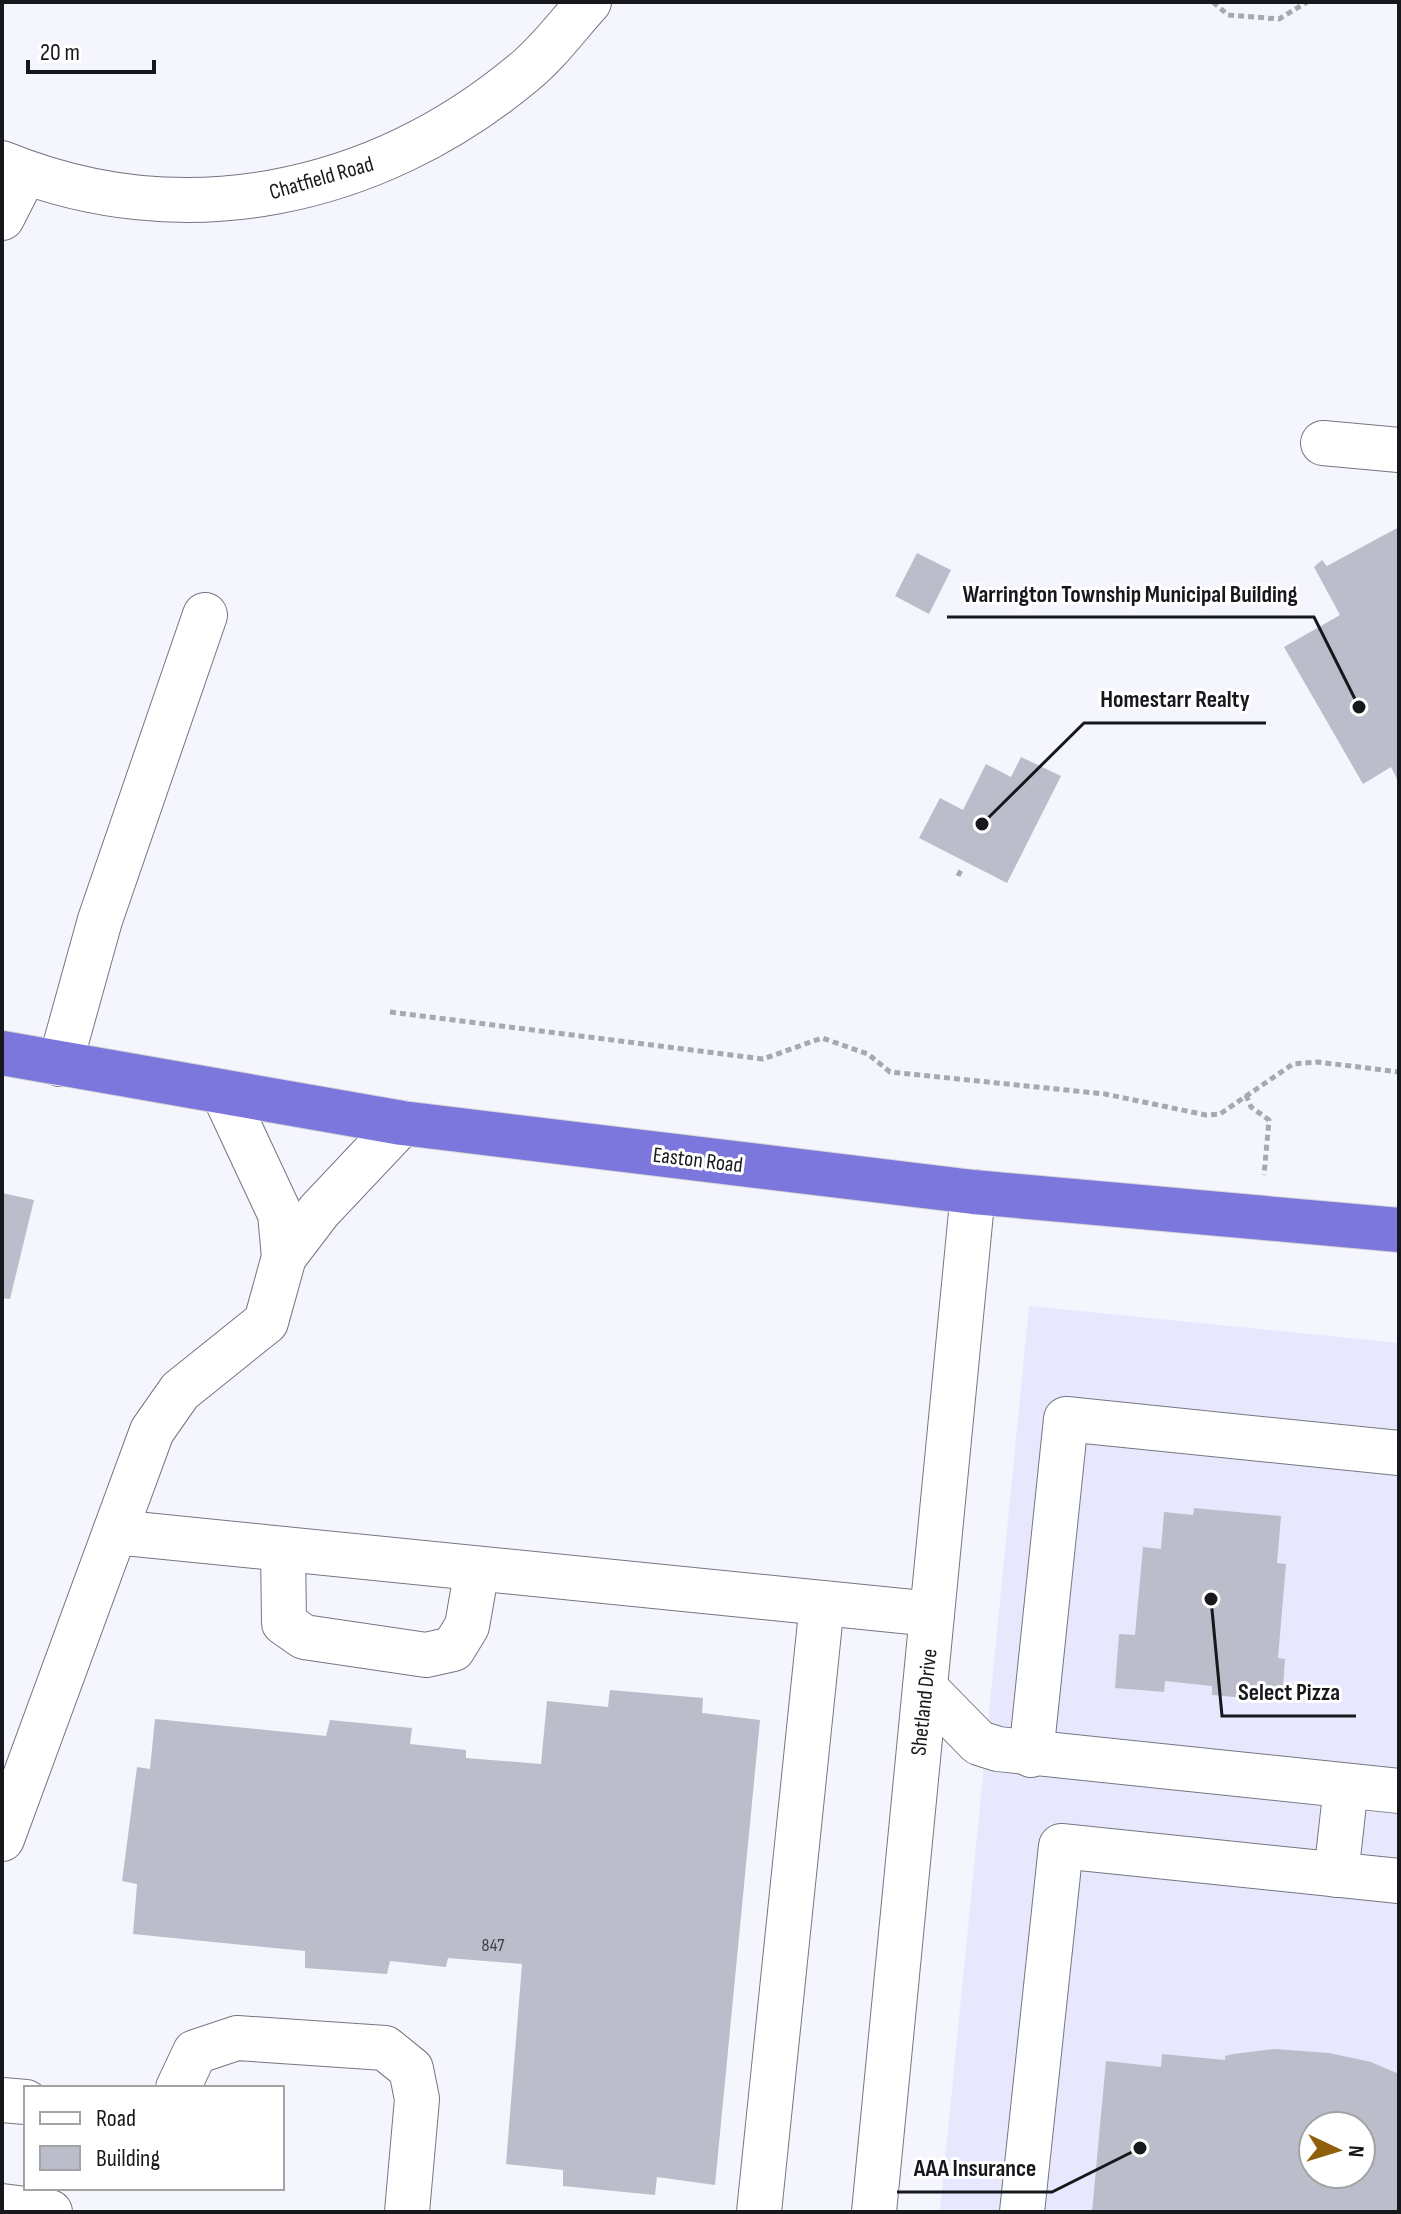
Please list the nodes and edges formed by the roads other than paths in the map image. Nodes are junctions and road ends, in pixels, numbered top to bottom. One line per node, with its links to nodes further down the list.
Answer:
1 (589, 2): 2 (street, Chatfield Road)
2 (14, 168): 3 (street)
3 (2, 218)
4 (1323, 443): 5 (street)
5 (1399, 450)
6 (205, 615): 8 (street)
7 (2, 1053): 8 (highway, Easton Road)
8 (60, 1064): 9 (highway, Easton Road)
9 (223, 1092): 10 (highway, Easton Road); 13 (street)
10 (402, 1123): 11 (highway, Easton Road); 13 (street)
11 (973, 1192): 12 (highway, Easton Road); 19 (street, Shetland Drive)
12 (1399, 1230)
13 (284, 1257): 15 (street)
14 (1399, 1453): 21 (street)
15 (115, 1532): 16 (street); 24 (street)
16 (283, 1549): 17 (street); 17 (street)
17 (477, 1569): 18 (street)
18 (822, 1603): 19 (street); 33 (street)
19 (932, 1614): 20 (street, Shetland Drive)
20 (925, 1688): 21 (street); 34 (street, Shetland Drive)
21 (1031, 1755): 22 (street)
22 (1346, 1786): 23 (street); 25 (street)
23 (1399, 1791)
24 (2, 1839)
25 (1336, 1875): 26 (street); 35 (street)
26 (1399, 1881)
27 (179, 2086): 32 (street)
28 (2, 2100): 29 (street)
29 (24, 2102)
30 (2, 2206): 31 (street)
31 (50, 2212)
32 (407, 2212)
33 (759, 2212)
34 (874, 2212)
35 (1022, 2212)

